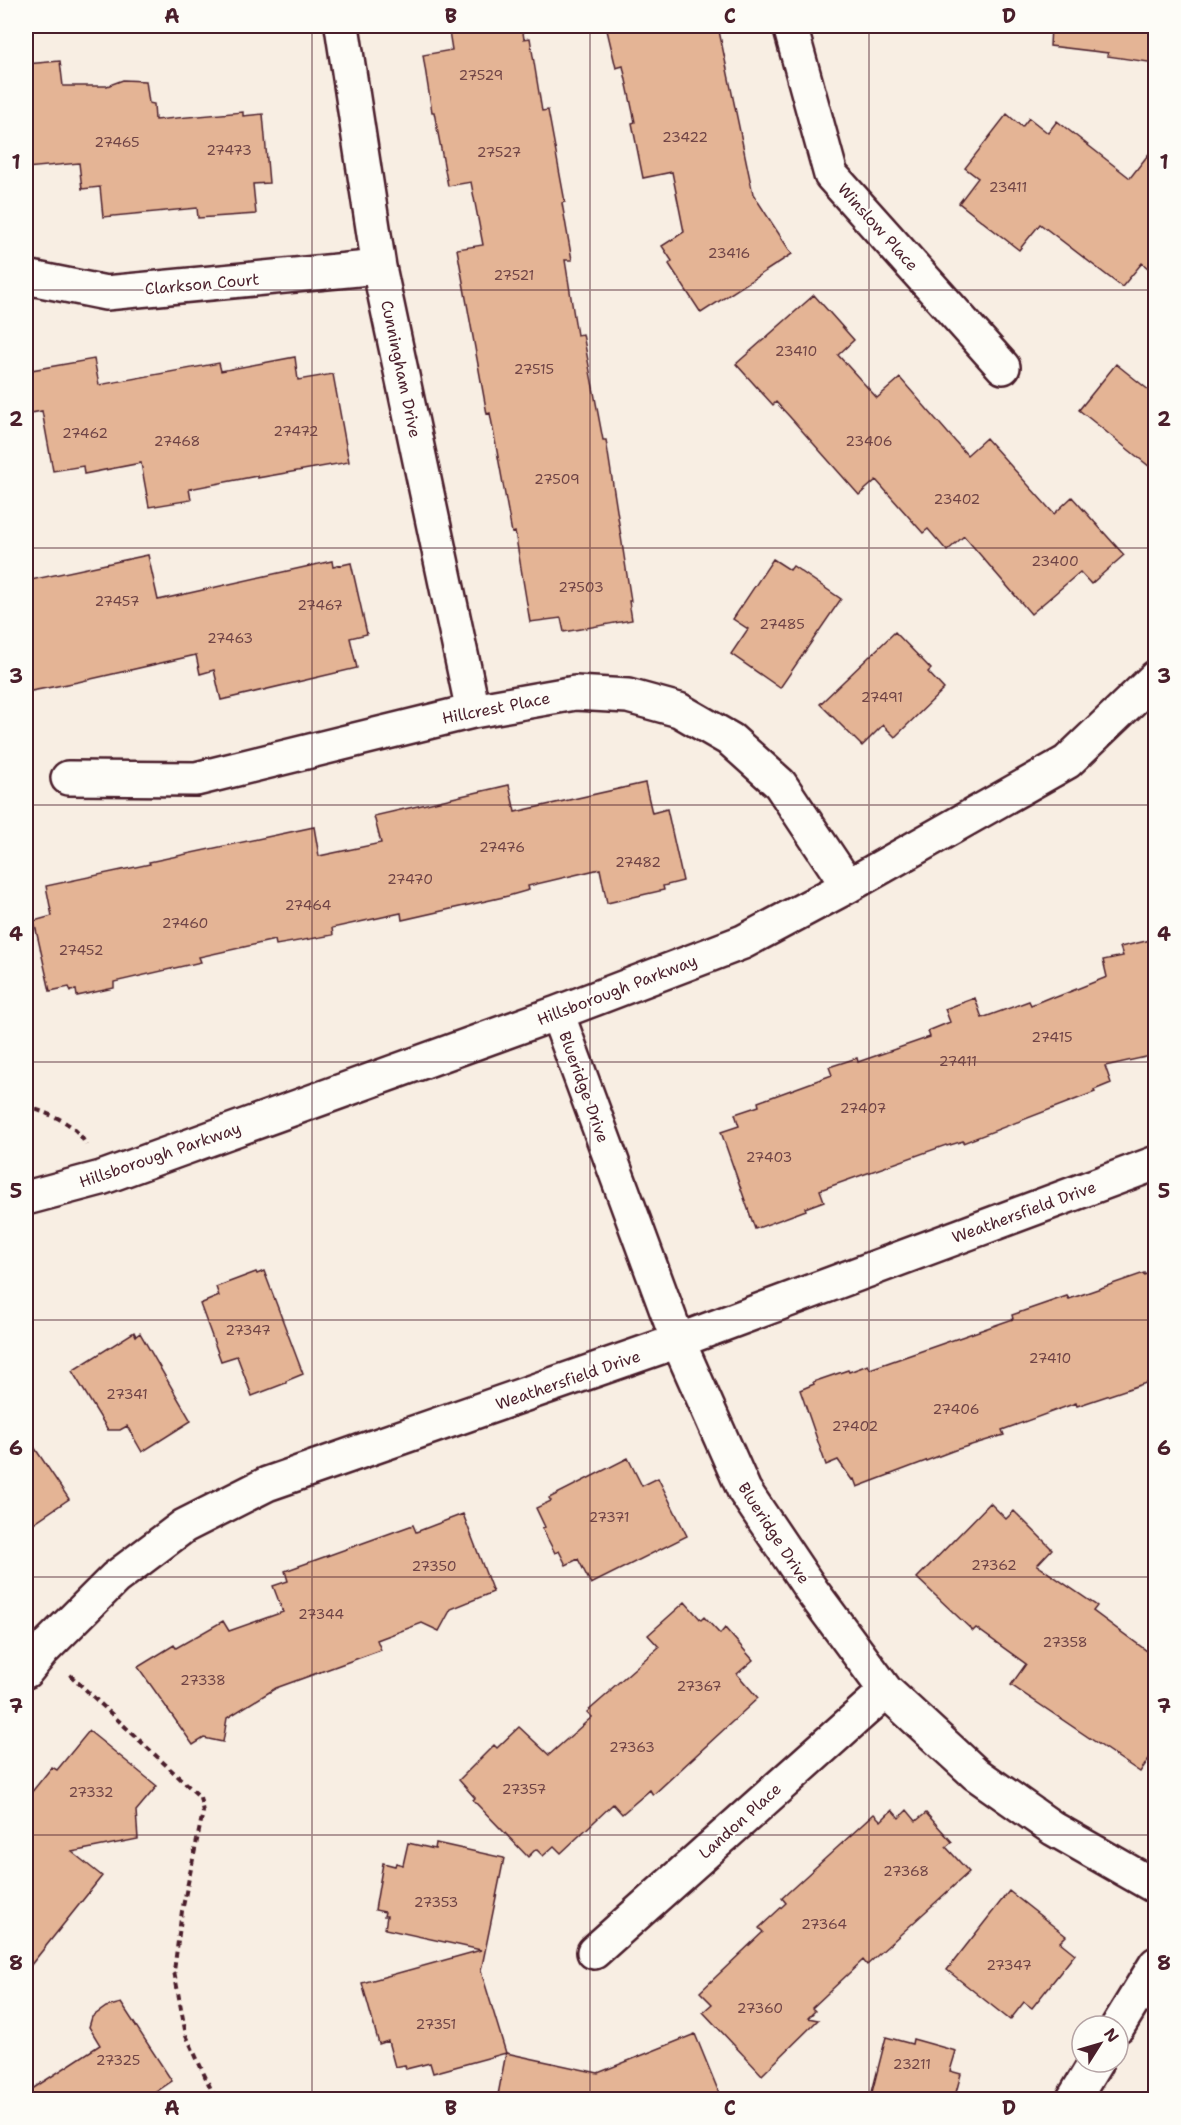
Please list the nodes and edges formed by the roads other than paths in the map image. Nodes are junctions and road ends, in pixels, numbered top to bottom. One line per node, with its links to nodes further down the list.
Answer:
1 (342, 26): 3 (street, Cunningham Drive)
2 (790, 26): 5 (street, Winslow Place)
3 (379, 267): 4 (street, Clarkson Court); 7 (street, Cunningham Drive)
4 (26, 277)
5 (1004, 368)
6 (1155, 677): 9 (street, Hillsborough Parkway)
7 (472, 711): 8 (street, Hillcrest Place); 9 (street, Hillcrest Place)
8 (68, 778)
9 (848, 886): 10 (street, Hillsborough Parkway)
10 (557, 1013): 12 (street, Hillsborough Parkway); 13 (street, Blueridge Drive)
11 (1155, 1163): 13 (street, Weathersfield Drive)
12 (26, 1198)
13 (678, 1341): 14 (street, Weathersfield Drive); 15 (street, Blueridge Drive)
14 (34, 1660)
15 (886, 1691): 16 (street, Blueridge Drive); 17 (street, Landon Place)
16 (1155, 1887)
17 (594, 1952)
18 (1155, 1964): 19 (street)
19 (1125, 2014)
20 (1089, 2074): 21 (street)
21 (1073, 2100)

